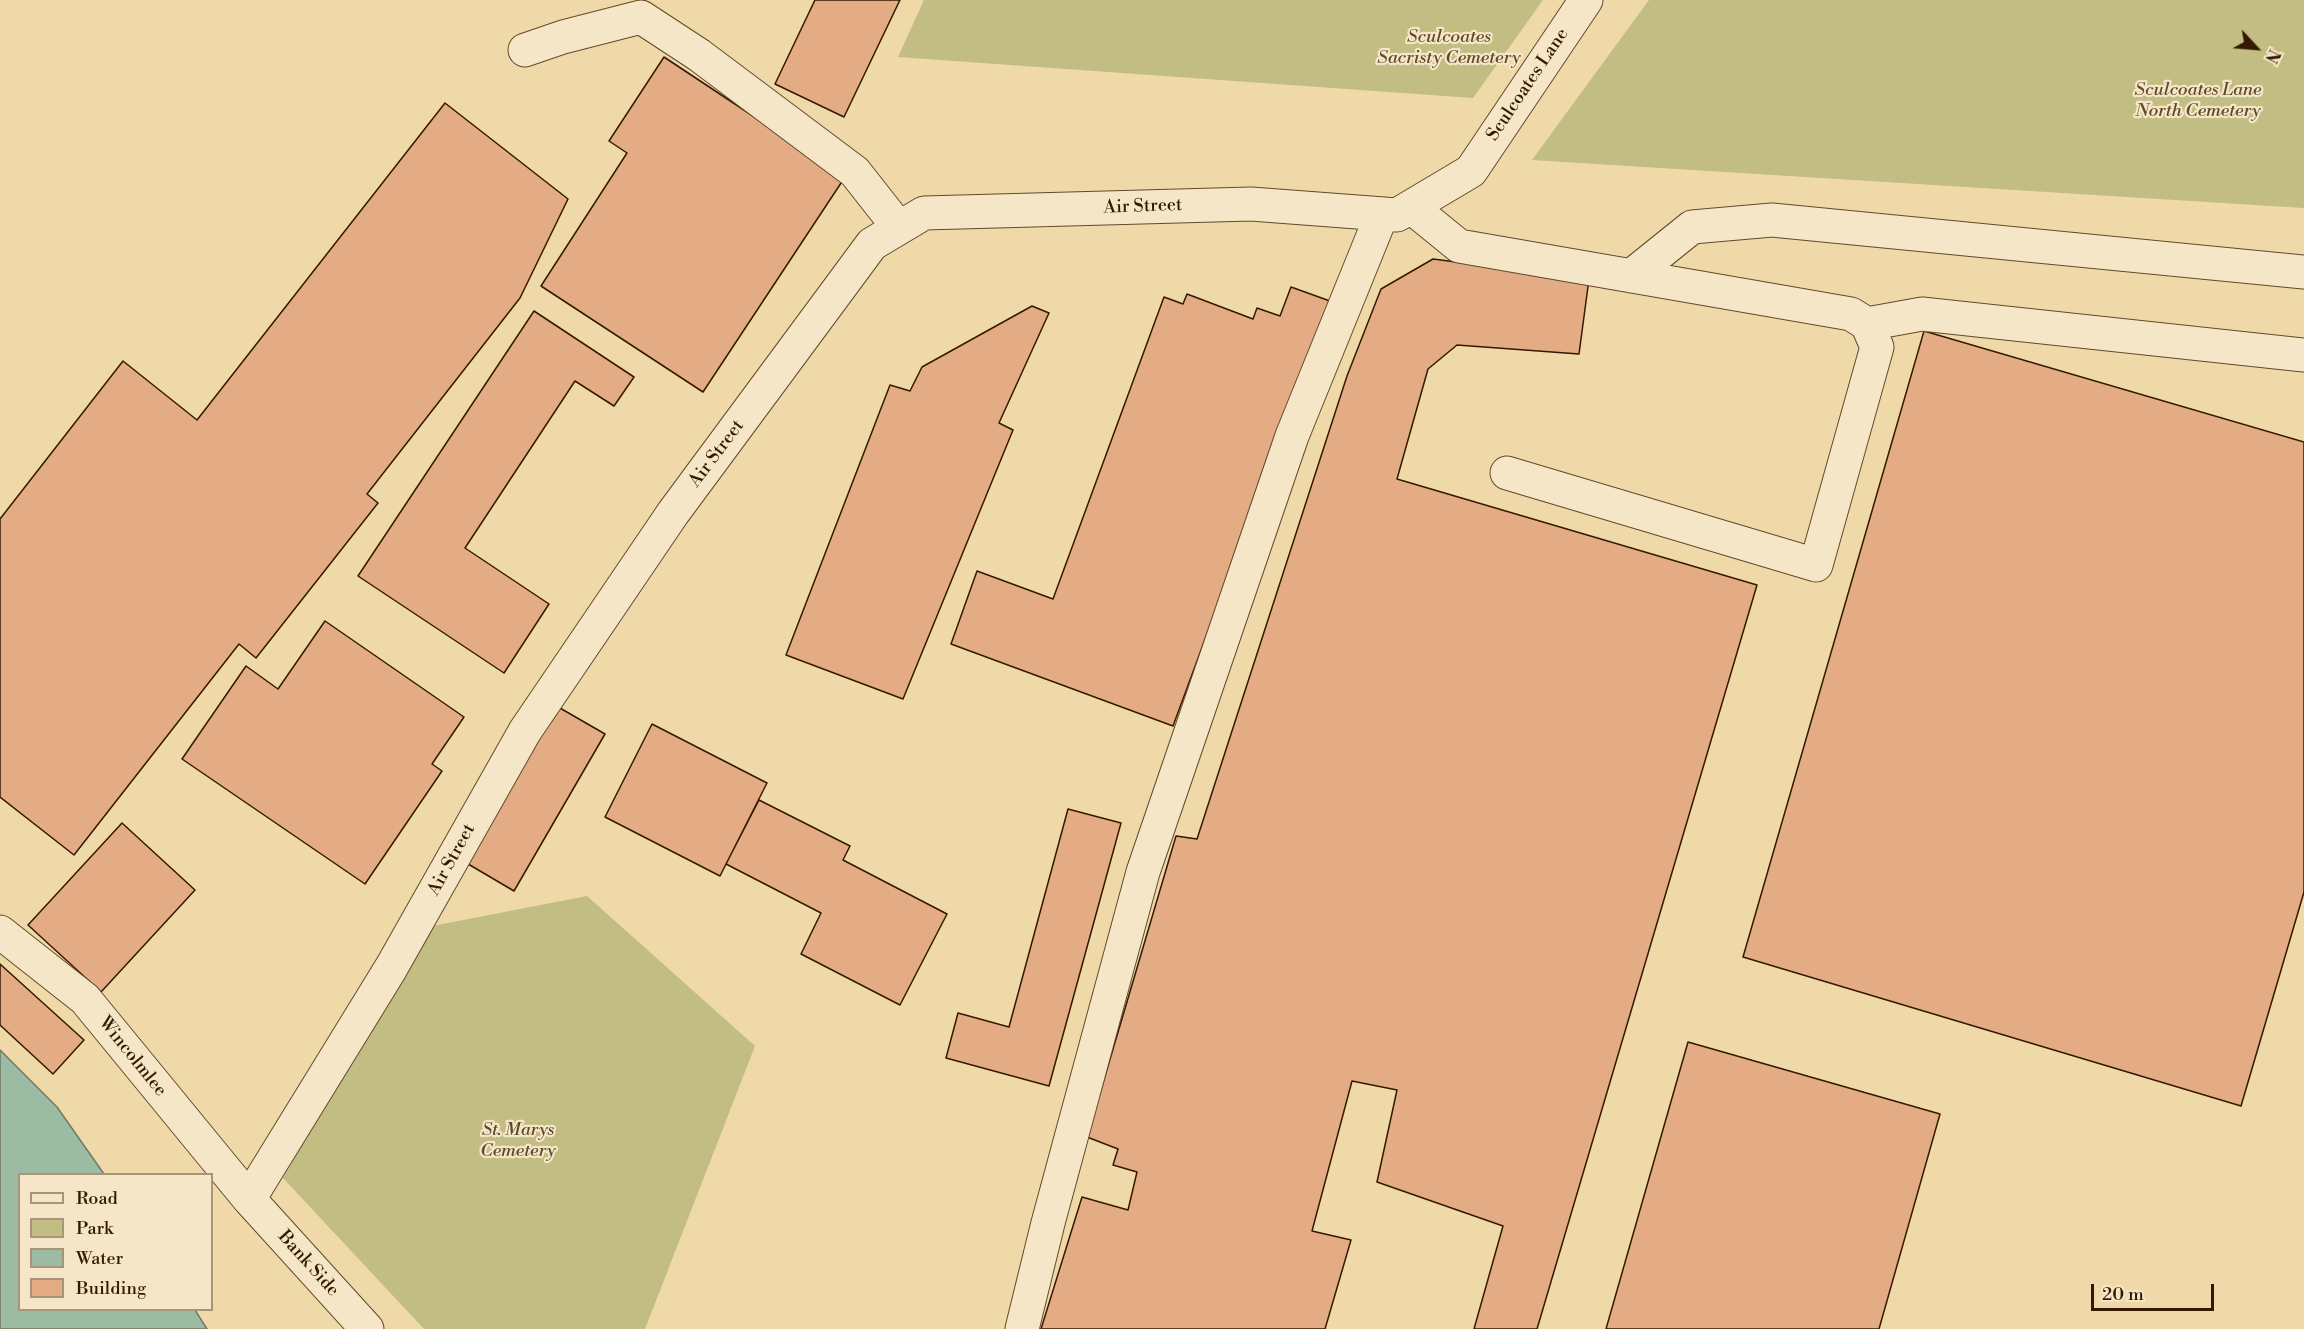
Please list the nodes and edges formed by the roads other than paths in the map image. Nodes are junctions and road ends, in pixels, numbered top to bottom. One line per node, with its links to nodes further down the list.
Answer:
1 (1586, 0): 3 (street, Sculcoates Lane)
2 (525, 50): 4 (street)
3 (1396, 210): 4 (street, Air Street); 6 (street); 13 (street)
4 (899, 228): 11 (street, Air Street)
5 (2304, 272): 6 (street)
6 (1631, 276): 7 (street)
7 (1867, 324): 8 (street); 9 (street)
8 (2304, 355)
9 (1507, 473)
10 (0, 932): 11 (street, Wincolmlee)
11 (249, 1198): 12 (street, Bank Side)
12 (367, 1329)
13 (1022, 1329)

